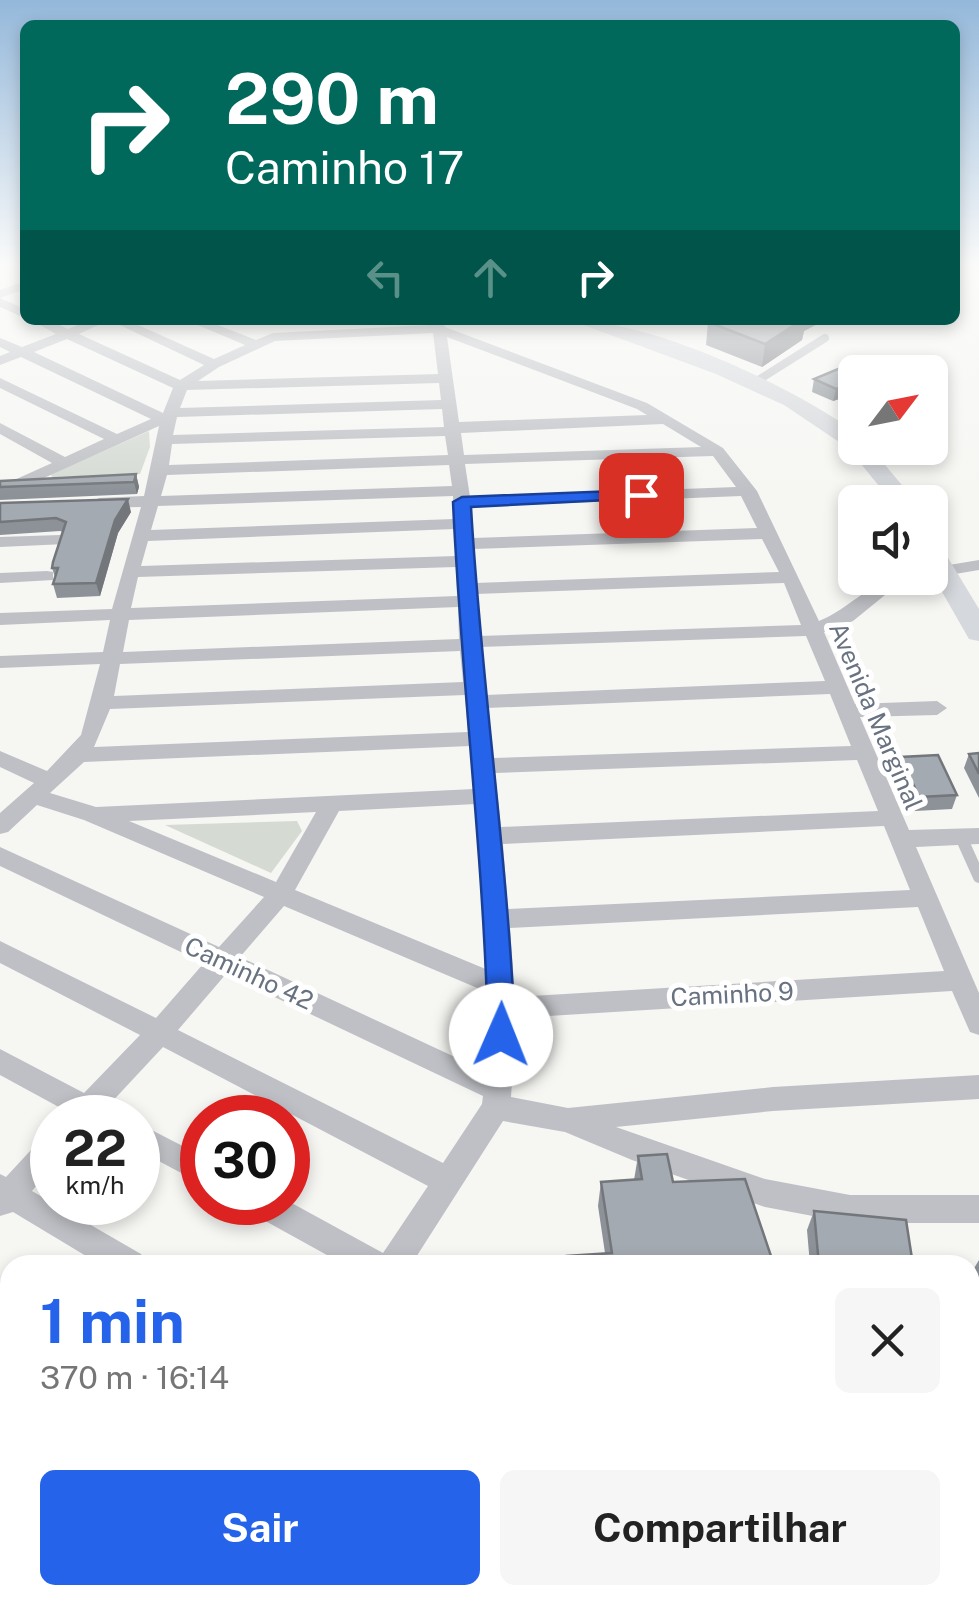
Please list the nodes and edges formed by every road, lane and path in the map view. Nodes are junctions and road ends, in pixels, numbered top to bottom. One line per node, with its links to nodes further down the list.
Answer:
1 (2, 343): 10 (street)
2 (44, 343): 10 (street)
3 (94, 343): 16 (street)
4 (167, 343): 12 (street)
5 (252, 343): 12 (street)
6 (441, 343): 13 (street)
7 (483, 343): 19 (street, Avenida Marginal)
8 (645, 343): 15 (main road)
9 (817, 343): 15 (lane)
10 (21, 352): 11 (street); 18 (street)
11 (0, 360)
12 (214, 364): 16 (street)
13 (447, 378): 16 (street); 17 (street)
14 (0, 382): 23 (street)
15 (757, 382): 22 (main road)
16 (182, 386): 18 (street)
17 (450, 404): 18 (street); 21 (street)
18 (168, 416): 23 (street); 24 (street)
19 (668, 419): 21 (street); 25 (street, Avenida Marginal)
20 (0, 428): 27 (street)
21 (454, 429): 24 (street); 26 (street)
22 (838, 430)
23 (118, 440): 27 (street)
24 (165, 440): 29 (street)
25 (717, 451): 26 (street); 33 (street, Avenida Marginal)
26 (458, 461): 29 (street); 36 (street)
27 (64, 463): 31 (street)
28 (873, 465): 32 (main road)
29 (151, 476): 34 (street)
30 (77, 482): 31 (street)
31 (5, 484)
32 (890, 485)
33 (749, 491): 36 (street); 37 (street, Avenida Marginal)
34 (150, 501): 35 (street); 36 (street); 38 (street)
35 (75, 504)
36 (463, 524): 37 (street); 38 (street); 43 (street); 48 (street)
37 (771, 533): 45 (street, Avenida Marginal)
38 (142, 536): 43 (street)
39 (60, 540): 40 (street)
40 (0, 542)
41 (948, 559): 42 (street)
42 (979, 565)
43 (131, 572): 50 (street)
44 (47, 576): 46 (street)
45 (791, 577): 48 (street); 52 (street, Avenida Marginal)
46 (0, 578)
47 (948, 580): 53 (main road)
48 (466, 595): 50 (street); 54 (street)
49 (875, 595): 52 (street)
50 (121, 614): 51 (street); 55 (street)
51 (0, 619)
52 (812, 630): 54 (street); 57 (street, Avenida Marginal)
53 (979, 633)
54 (469, 644): 55 (street); 58 (street)
55 (113, 656): 56 (street); 59 (street)
56 (0, 662)
57 (837, 687): 58 (street); 61 (street, Avenida Marginal)
58 (474, 695): 59 (street); 62 (street)
59 (102, 703): 64 (street)
60 (937, 708): 61 (street)
61 (847, 711): 63 (street, Avenida Marginal)
62 (479, 739): 64 (street); 66 (street)
63 (864, 753): 66 (street); 72 (street, Avenida Marginal)
64 (78, 755): 67 (street)
65 (0, 758): 67 (street)
66 (482, 766): 68 (street)
67 (42, 789): 70 (street); 71 (street)
68 (486, 796): 69 (street); 73 (street)
69 (331, 805): 70 (street); 77 (street)
70 (92, 814): 77 (street)
71 (0, 826)
72 (896, 829): 73 (street); 74 (street); 78 (street, Avenida Marginal)
73 (491, 836): 79 (street)
74 (970, 836): 76 (lane)
75 (0, 856): 81 (street, Caminho 42)
76 (979, 877)
77 (282, 892): 81 (street); 83 (street)
78 (925, 898): 79 (street); 82 (street, Avenida Marginal)
79 (498, 919): 83 (street)
80 (0, 951): 85 (street)
81 (220, 960): 85 (street); 90 (street, Caminho 42)
82 (968, 989): 83 (street, Caminho 9); 84 (street, Avenida Marginal)
83 (503, 998): 90 (street)
84 (979, 1024)
85 (161, 1032): 89 (street); 93 (street)
86 (0, 1061): 88 (street)
87 (979, 1087): 91 (street)
88 (58, 1095)
89 (106, 1095)
90 (497, 1099): 91 (street, Caminho 42); 93 (street)
91 (567, 1120): 95 (street)
92 (30, 1169): 94 (street)
93 (446, 1180): 99 (street)
94 (3, 1196): 97 (street)
95 (979, 1209)
96 (302, 1225): 98 (street)
97 (112, 1255)
98 (357, 1255)
99 (399, 1255)

